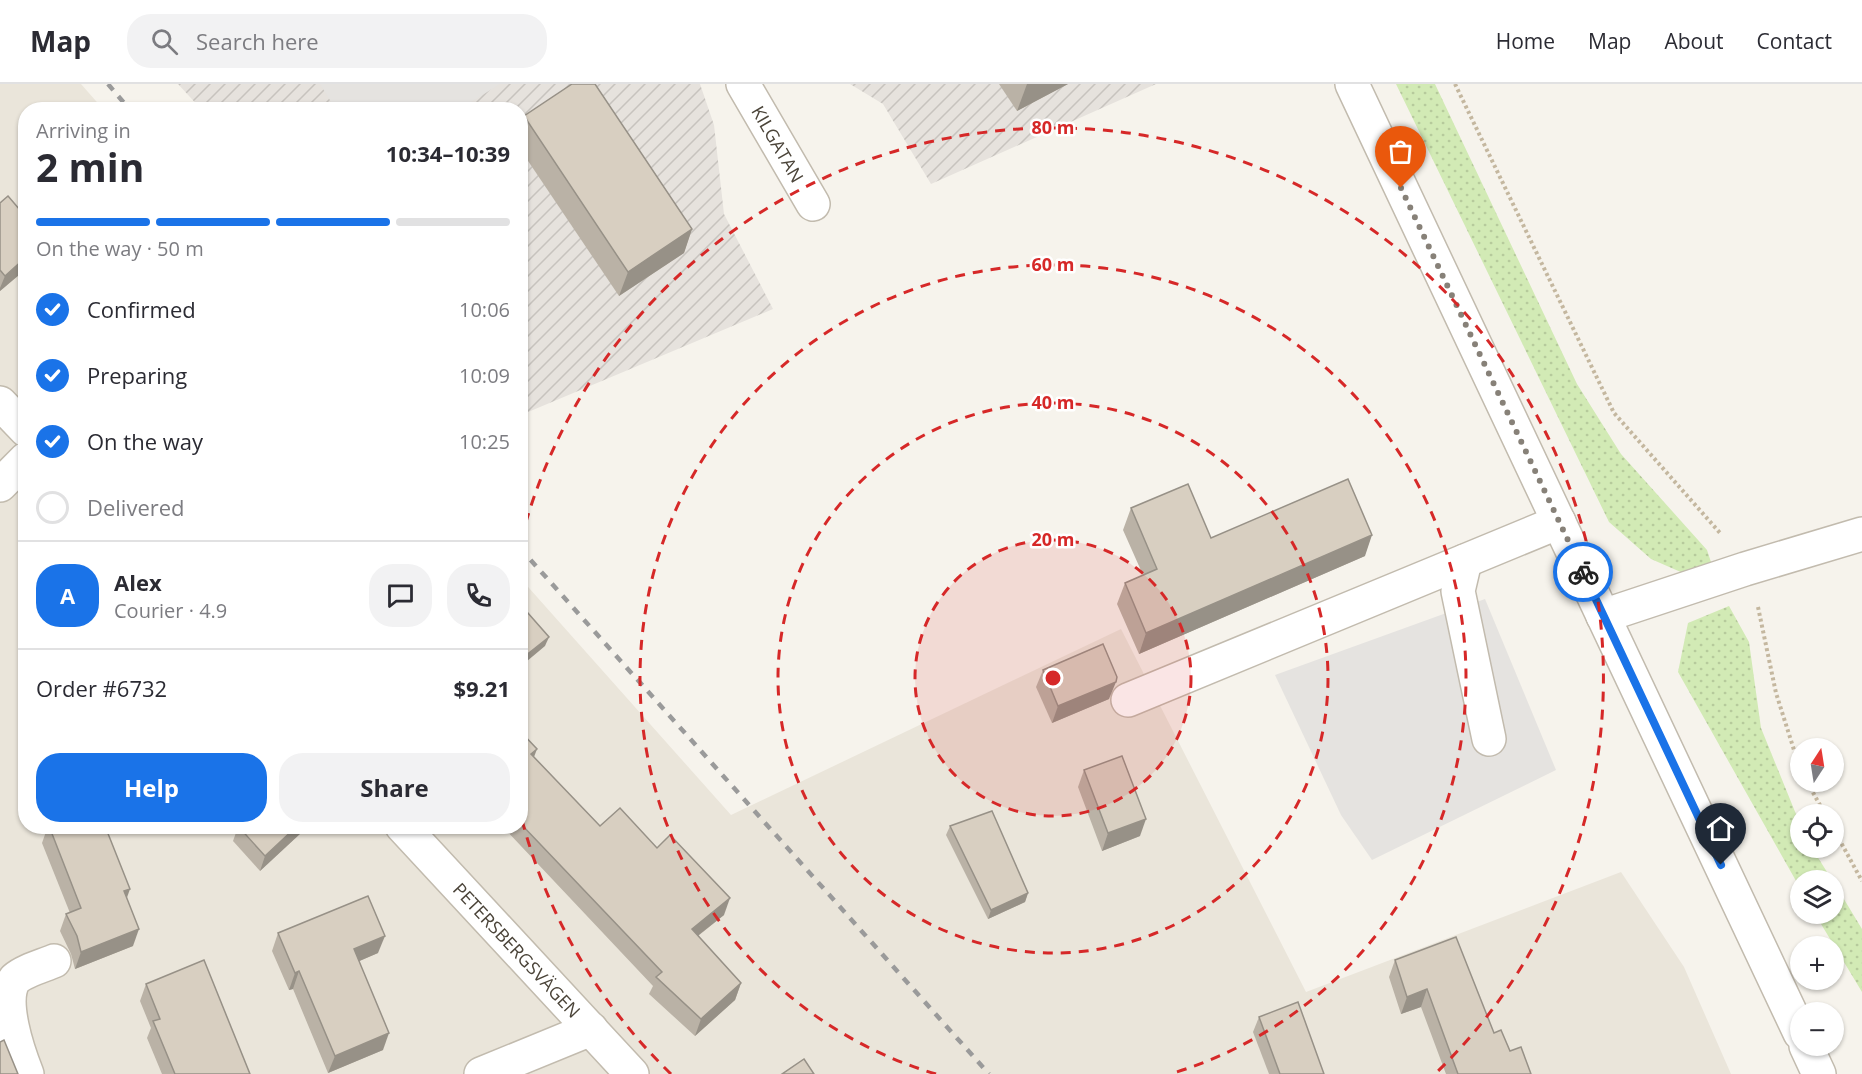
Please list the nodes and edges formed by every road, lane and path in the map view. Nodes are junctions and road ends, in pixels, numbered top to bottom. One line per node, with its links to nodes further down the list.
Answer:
1 (743, 84): 4 (street, KILGATAN)
2 (1352, 84): 9 (street)
3 (1455, 84): 12 (path)
4 (813, 204)
5 (0, 404): 6 (street)
6 (18, 422)
7 (18, 467): 8 (street)
8 (0, 485)
9 (1559, 522): 11 (street); 13 (street)
10 (1862, 534): 12 (street)
11 (1465, 561): 14 (street); 16 (street)
12 (1745, 568): 13 (street); 15 (path)
13 (1603, 616): 21 (street)
14 (1128, 700)
15 (1790, 738)
16 (1489, 739)
17 (409, 834): 22 (street, PETERSBERGSVÄGEN)
18 (1844, 848): 19 (path)
19 (1862, 881)
20 (54, 961): 24 (street)
21 (1790, 1012)
22 (591, 1029): 25 (street); 26 (street, PETERSBERGSVÄGEN)
23 (1811, 1056): 27 (street)
24 (27, 1074)
25 (481, 1074)
26 (632, 1074)
27 (1819, 1074)

